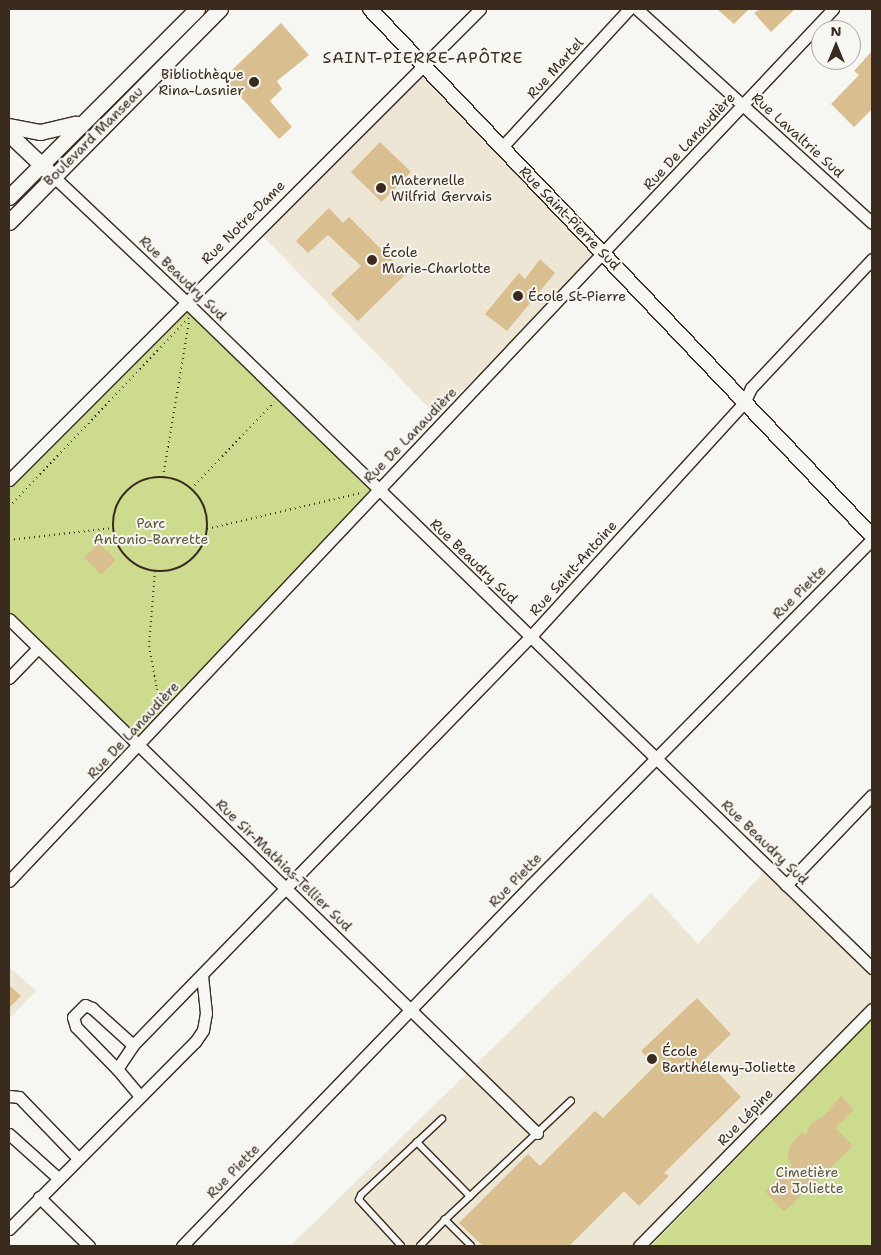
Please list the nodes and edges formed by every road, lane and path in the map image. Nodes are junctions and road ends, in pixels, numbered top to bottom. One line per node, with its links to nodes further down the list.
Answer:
1 (196, 9): 10 (main road, Boulevard Manseau)
2 (220, 9): 15 (main road, Boulevard Manseau)
3 (370, 9): 8 (street, Rue Saint-Pierre Sud)
4 (480, 9): 8 (street, Rue Notre-Dame)
5 (629, 9): 13 (street, Rue Martel)
6 (637, 9): 9 (street, Rue Lavaltrie Sud)
7 (833, 9): 9 (street, Rue De Lanaudière)
8 (422, 64): 13 (street, Rue Saint-Pierre Sud); 21 (street, Rue Notre-Dame)
9 (742, 105): 18 (street, Rue Lavaltrie Sud); 19 (street, Rue De Lanaudière)
10 (82, 122): 11 (main road); 14 (main road, Boulevard Manseau)
11 (9, 126)
12 (9, 134): 14 (main road)
13 (502, 147): 19 (street, Rue Saint-Pierre Sud)
14 (39, 163): 15 (main road); 16 (main road, Boulevard Manseau)
15 (53, 176): 17 (main road, Boulevard Manseau); 21 (street, Rue Beaudry Sud)
16 (9, 196)
17 (9, 222)
18 (872, 223)
19 (605, 253): 24 (street, Rue Saint-Pierre Sud); 28 (street, Rue De Lanaudière)
20 (872, 259): 24 (street, Rue Saint-Antoine)
21 (186, 300): 22 (street, Rue Beaudry Sud); 26 (street, Rue Notre-Dame)
22 (193, 313): 23 (street, Rue Beaudry Sud); 25 (path); 29 (path)
23 (282, 394): 27 (path); 28 (street, Rue Beaudry Sud)
24 (744, 403): 32 (street, Rue Saint-Pierre Sud); 36 (street, Rue Saint-Antoine)
25 (163, 478): 27 (path); 30 (path)
26 (9, 480)
27 (190, 488): 31 (path)
28 (379, 489): 31 (path); 36 (street, Rue Beaudry Sud); 39 (street, Rue De Lanaudière)
29 (9, 507)
30 (114, 528): 33 (path); 34 (path)
31 (207, 529): 34 (path)
32 (872, 537): 41 (street, Rue Piette)
33 (9, 540)
34 (155, 571): 39 (path)
35 (9, 619): 37 (street, Rue Sir-Mathias-Tellier Sud)
36 (530, 636): 41 (street, Rue Beaudry Sud); 45 (street, Rue Saint-Antoine)
37 (38, 648): 38 (street); 40 (street, Rue Sir-Mathias-Tellier Sud)
38 (9, 678)
39 (170, 712): 40 (street, Rue De Lanaudière)
40 (138, 746): 43 (street, Rue De Lanaudière); 45 (street, Rue Sir-Mathias-Tellier Sud)
41 (656, 758): 44 (street, Rue Beaudry Sud); 48 (street, Rue Piette)
42 (872, 795): 44 (street)
43 (9, 881)
44 (786, 884): 46 (street, Rue Beaudry Sud)
45 (287, 889): 47 (street, Rue Saint-Antoine); 48 (street, Rue Sir-Mathias-Tellier Sud)
46 (872, 968)
47 (202, 976): 50 (street, Rue Saint-Antoine); 52 (street)
48 (411, 1009): 56 (street, Rue Sir-Mathias-Tellier Sud); 67 (street, Rue Piette)
49 (872, 1009): 70 (street, Rue Lépine)
50 (133, 1045): 51 (street, Rue Saint-Antoine); 51 (street)
51 (117, 1069): 52 (street)
52 (139, 1095): 59 (street)
53 (9, 1096): 59 (street)
54 (571, 1101): 56 (lane)
55 (442, 1119): 58 (lane)
56 (537, 1133): 61 (lane)
57 (9, 1134): 60 (street)
58 (417, 1142): 61 (lane); 68 (lane)
59 (78, 1158): 60 (street)
60 (57, 1177): 62 (street)
61 (470, 1196): 63 (lane)
62 (39, 1197): 64 (street); 66 (street)
63 (445, 1220): 65 (lane); 69 (lane)
64 (9, 1229)
65 (423, 1245)
66 (89, 1246)
67 (182, 1246)
68 (401, 1246)
69 (471, 1246)
70 (639, 1246)

